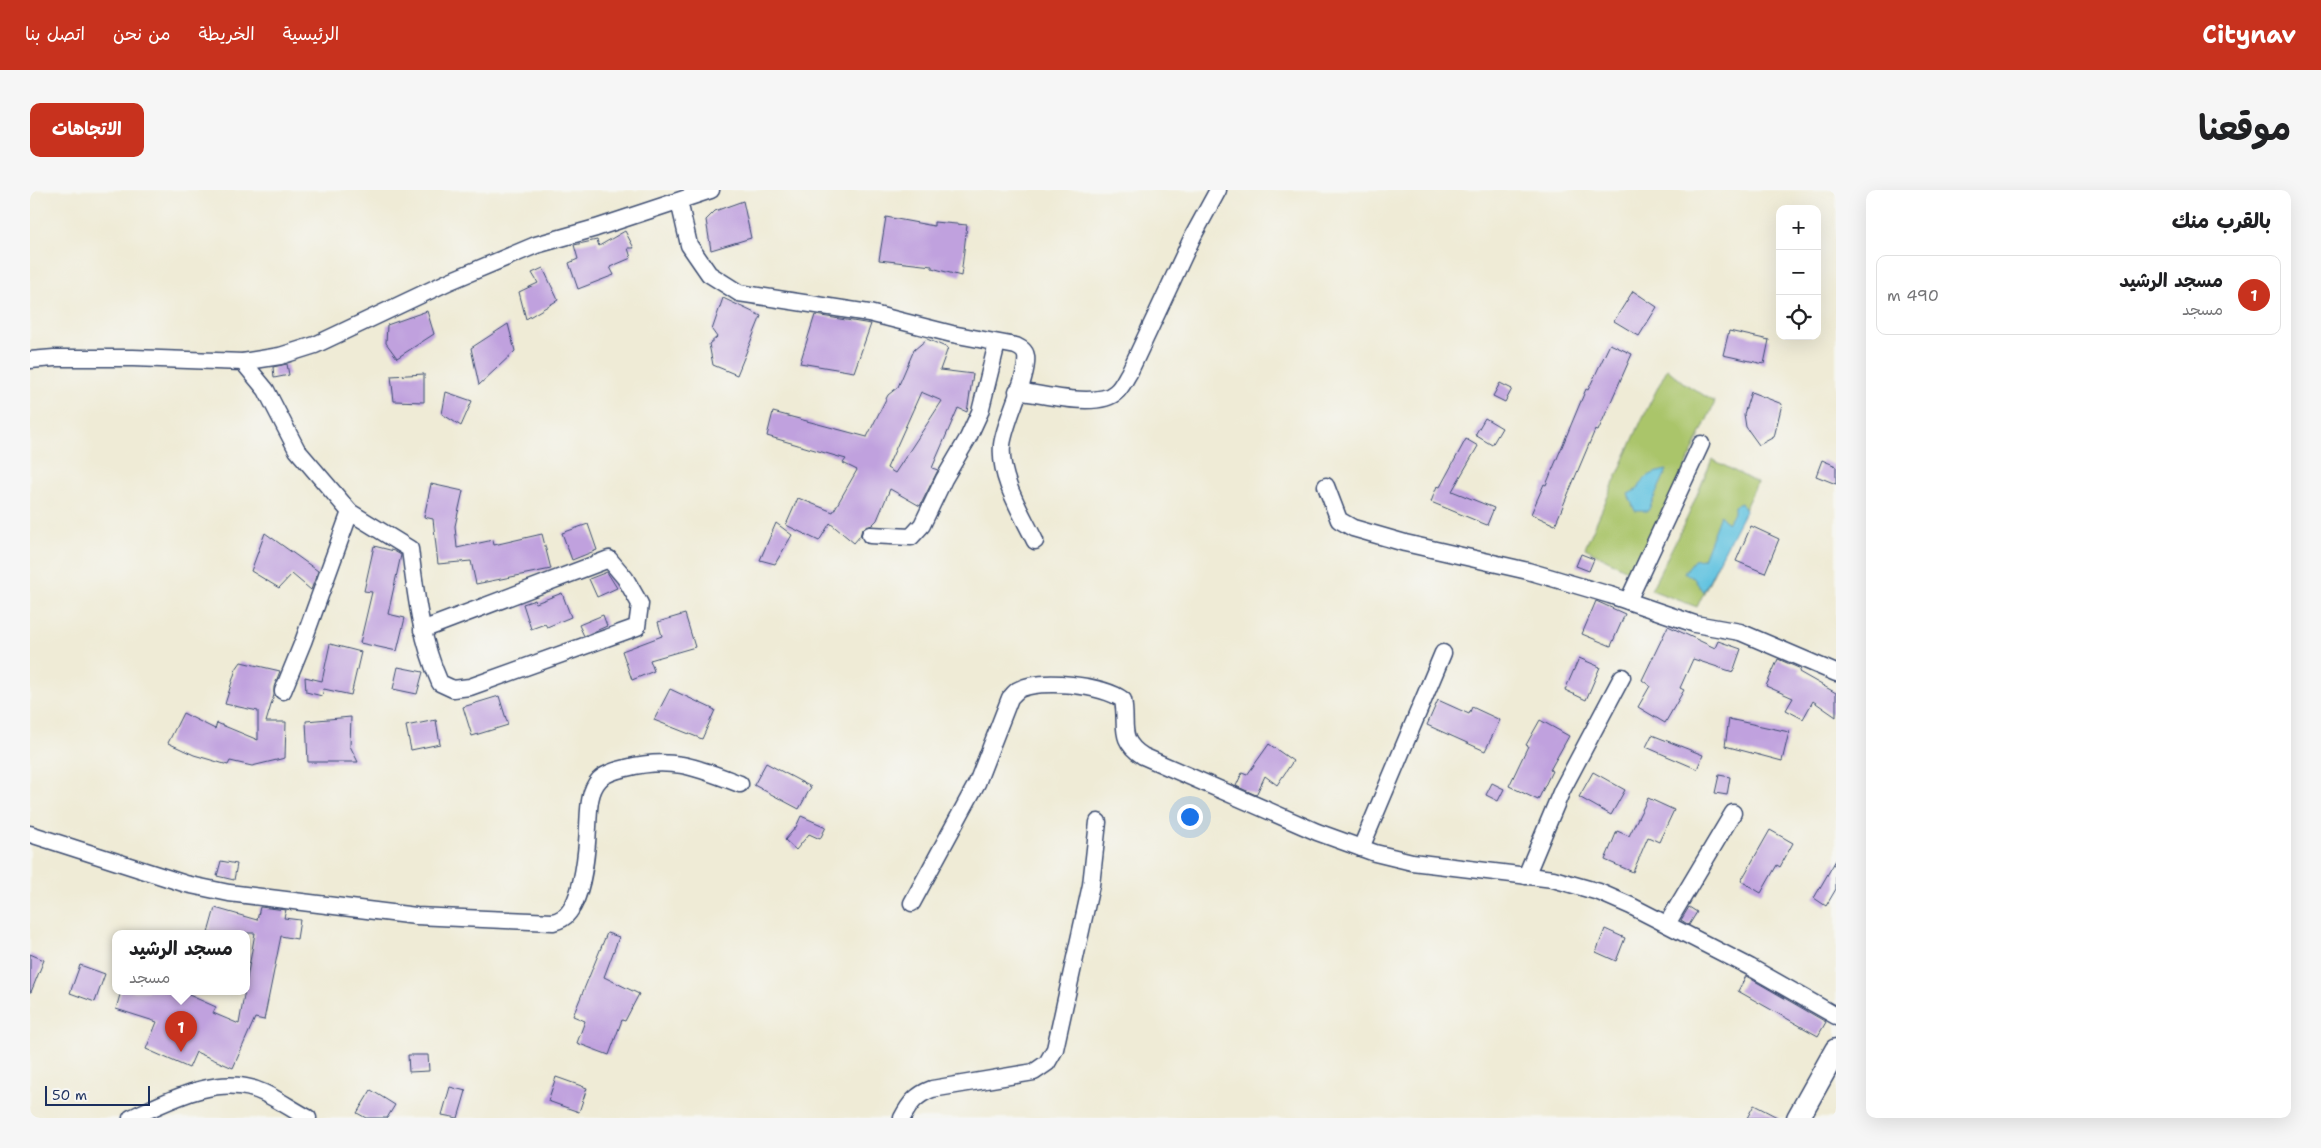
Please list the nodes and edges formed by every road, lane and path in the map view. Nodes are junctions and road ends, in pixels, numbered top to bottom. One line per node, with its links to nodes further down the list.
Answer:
1 (711, 190): 3 (street)
2 (1218, 190): 7 (street)
3 (679, 201): 4 (street); 6 (street)
4 (997, 343): 7 (street); 11 (street)
5 (30, 360): 6 (street)
6 (243, 362): 10 (street)
7 (1017, 391): 12 (street)
8 (1701, 444): 13 (street)
9 (1326, 486): 13 (street)
10 (350, 512): 14 (street); 18 (street)
11 (870, 535)
12 (1035, 541)
13 (1628, 601): 16 (street)
14 (422, 630): 14 (street)
15 (1443, 653): 23 (street)
16 (1836, 673)
17 (1622, 677): 24 (street)
18 (283, 691)
19 (740, 784): 22 (street)
20 (1733, 813): 26 (street)
21 (1098, 822): 31 (street)
22 (30, 834)
23 (1361, 848): 24 (street); 25 (street)
24 (1526, 876): 26 (street)
25 (912, 903)
26 (1667, 924): 27 (street)
27 (1836, 1016)
28 (1836, 1050): 32 (main road)
29 (131, 1118): 30 (street)
30 (308, 1118)
31 (902, 1118)
32 (1798, 1118)

